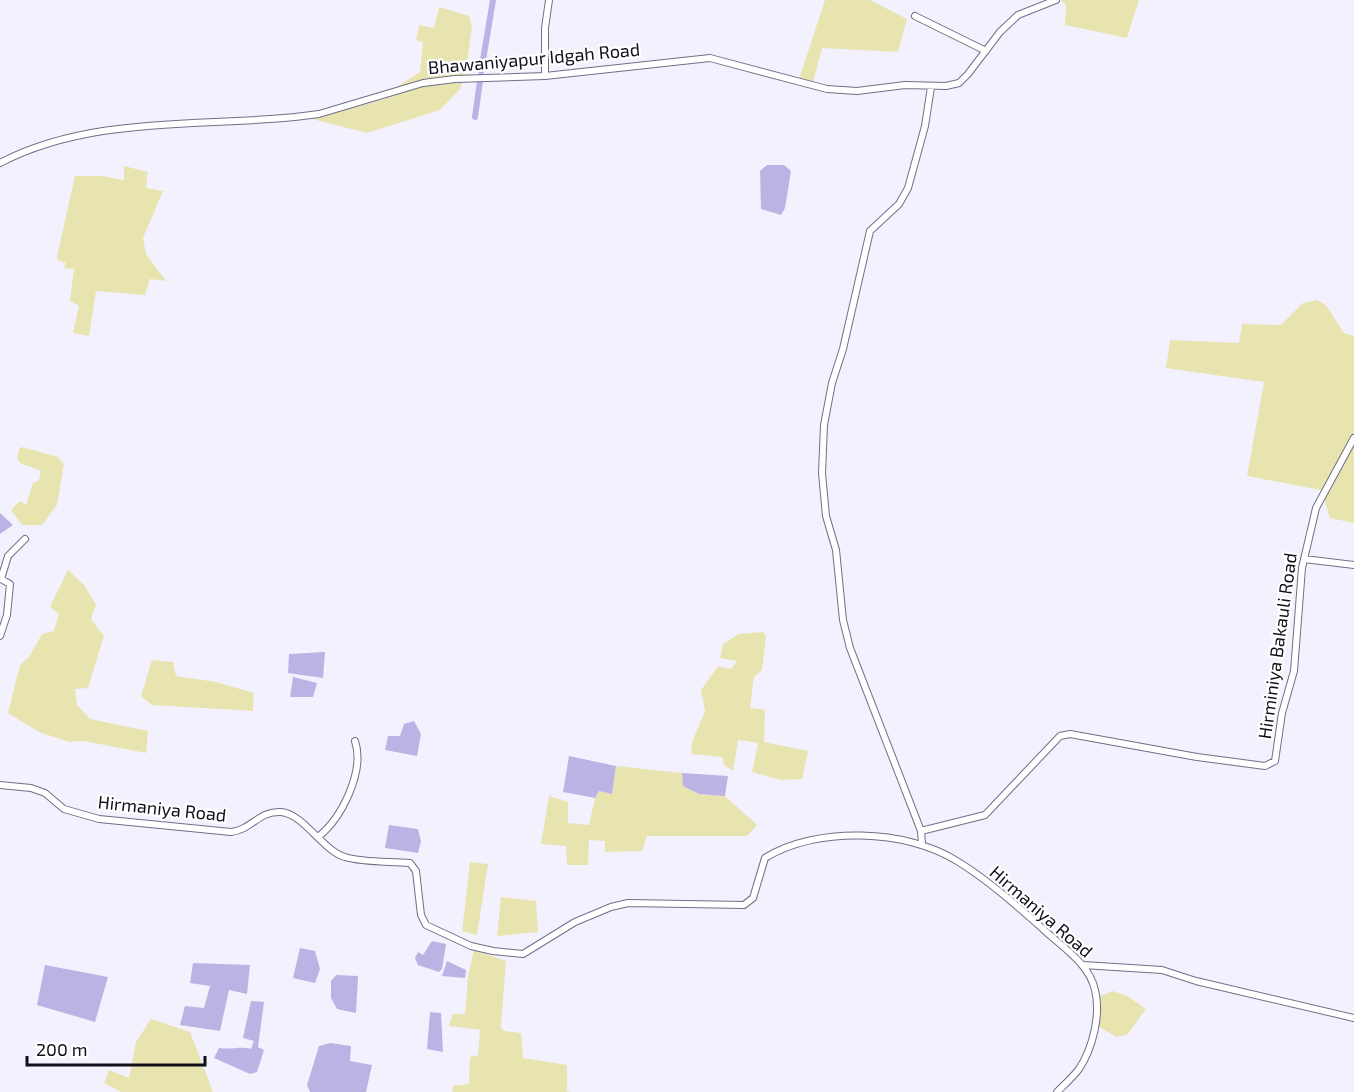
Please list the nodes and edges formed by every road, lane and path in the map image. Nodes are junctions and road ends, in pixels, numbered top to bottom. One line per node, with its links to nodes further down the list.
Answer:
1 (549, 0): 5 (street)
2 (1056, 0): 4 (street, Bhawaniyapur Idgah Road)
3 (915, 16): 4 (street)
4 (986, 51): 6 (street, Bhawaniyapur Idgah Road)
5 (545, 76): 6 (street, Bhawaniyapur Idgah Road); 7 (street, Bhawaniyapur Idgah Road)
6 (931, 87): 15 (street)
7 (0, 163)
8 (1354, 438): 10 (street, Hirminiya Bakauli Road)
9 (26, 538): 12 (street)
10 (1304, 559): 11 (street); 15 (street, Hirminiya Bakauli Road)
11 (1354, 566)
12 (0, 636)
13 (355, 741): 16 (street)
14 (0, 785): 16 (street, Hirmaniya Road)
15 (921, 831): 17 (street)
16 (318, 837): 17 (street, Hirmaniya Road)
17 (922, 844): 18 (street, Hirmaniya Road)
18 (1083, 965): 19 (street); 20 (street, Hirmaniya Road)
19 (1354, 1018)
20 (1057, 1092)

